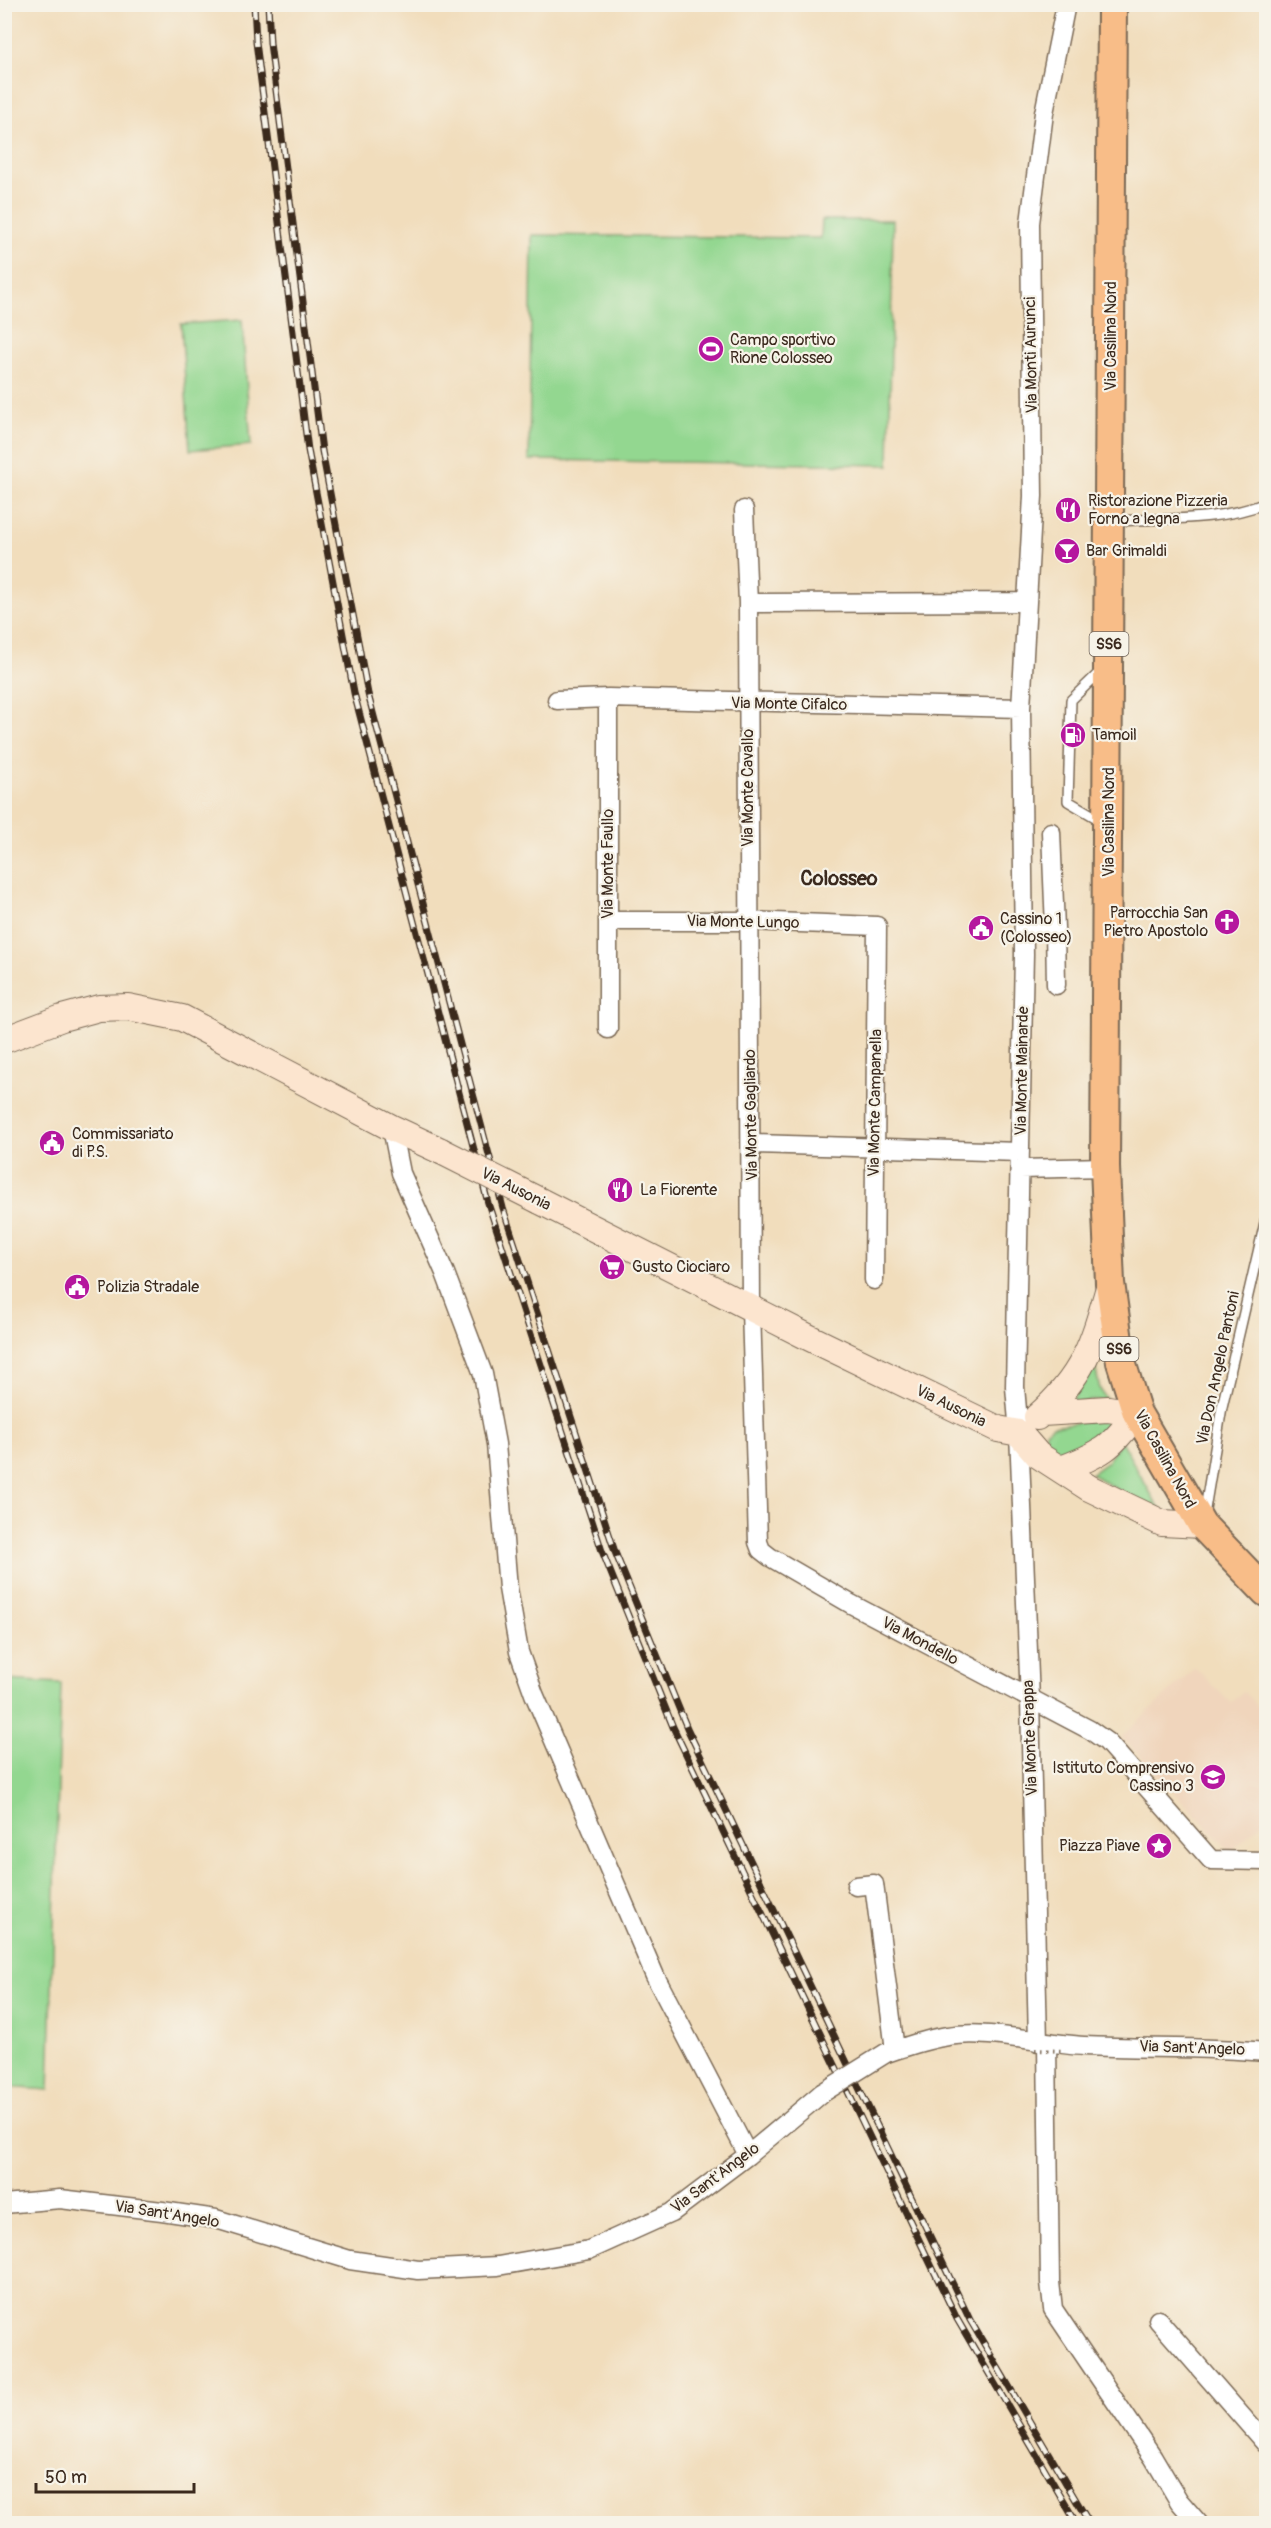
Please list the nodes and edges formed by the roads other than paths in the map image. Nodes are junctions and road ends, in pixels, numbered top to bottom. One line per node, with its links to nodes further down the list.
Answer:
1 (1066, 4): 6 (street, Via Monti Aurunci)
2 (1112, 4): 5 (main road, Via Casilina Nord / SS6)
3 (1266, 503): 5 (lane)
4 (744, 510): 7 (street, Via Monte Cavallo)
5 (1111, 521): 8 (main road, Via Casilina Nord / SS6)
6 (1027, 602): 7 (street); 12 (street, Via Monti Aurunci)
7 (748, 603): 11 (street, Via Monte Cavallo)
8 (1109, 664): 13 (main road, Via Casilina Nord / SS6); 13 (lane)
9 (608, 698): 10 (street, Via Monte Cifalco); 11 (street, Via Monte Cifalco); 15 (street, Via Monte Faullo)
10 (557, 700)
11 (748, 703): 12 (street, Via Monte Cifalco); 16 (street, Via Monte Cavallo)
12 (1021, 708): 19 (street, Via Monte Mainarde)
13 (1109, 825): 27 (main road, Via Casilina Nord / SS6)
14 (1051, 832): 18 (street)
15 (608, 921): 16 (street, Via Monte Lungo); 21 (street, Via Monte Faullo)
16 (748, 921): 17 (street, Via Monte Lungo); 24 (street, Via Monte Gagliardo)
17 (877, 926): 25 (street, Via Monte Campanella)
18 (1055, 928): 19 (street); 20 (street)
19 (1024, 932): 26 (street, Via Monte Mainarde)
20 (1056, 986)
21 (609, 1029)
22 (4, 1040): 23 (street, Via Ausonia)
23 (392, 1128): 31 (street, Via Ausonia, bridge); 44 (street)
24 (752, 1144): 25 (street); 31 (street, Via Monte Gagliardo)
25 (874, 1149): 26 (street); 29 (street, Via Monte Campanella)
26 (1020, 1160): 27 (street); 34 (street, Via Monte Mainarde)
27 (1105, 1167): 30 (main road, Via Casilina Nord / SS6)
28 (1266, 1218): 36 (lane, Via Don Angelo Pantoni)
29 (874, 1280)
30 (1110, 1283): 32 (street); 33 (main road, Via Casilina Nord / SS6)
31 (751, 1309): 34 (street, Via Ausonia); 38 (street, Via Mondello)
32 (1042, 1413): 33 (street); 34 (street)
33 (1137, 1413): 35 (street); 36 (main road, Via Casilina Nord / SS6)
34 (1019, 1433): 35 (street); 38 (street, Via Monte Grappa)
35 (1061, 1469): 36 (street)
36 (1202, 1524): 37 (main road, Via Casilina Nord / SS6)
37 (1266, 1593)
38 (1030, 1700): 39 (street, Via Mondello); 41 (street, Via Monte Grappa)
39 (1266, 1861)
40 (856, 1886): 42 (street)
41 (1040, 2045): 42 (street, Via Sant'Angelo); 43 (street, Via Sant'Angelo); 48 (street, Via Monte Grappa)
42 (890, 2052): 44 (street, Via Sant'Angelo, bridge)
43 (1266, 2052)
44 (748, 2155): 45 (street, Via Sant'Angelo)
45 (4, 2204)
46 (1158, 2320): 47 (street)
47 (1266, 2444)
48 (1199, 2523)

